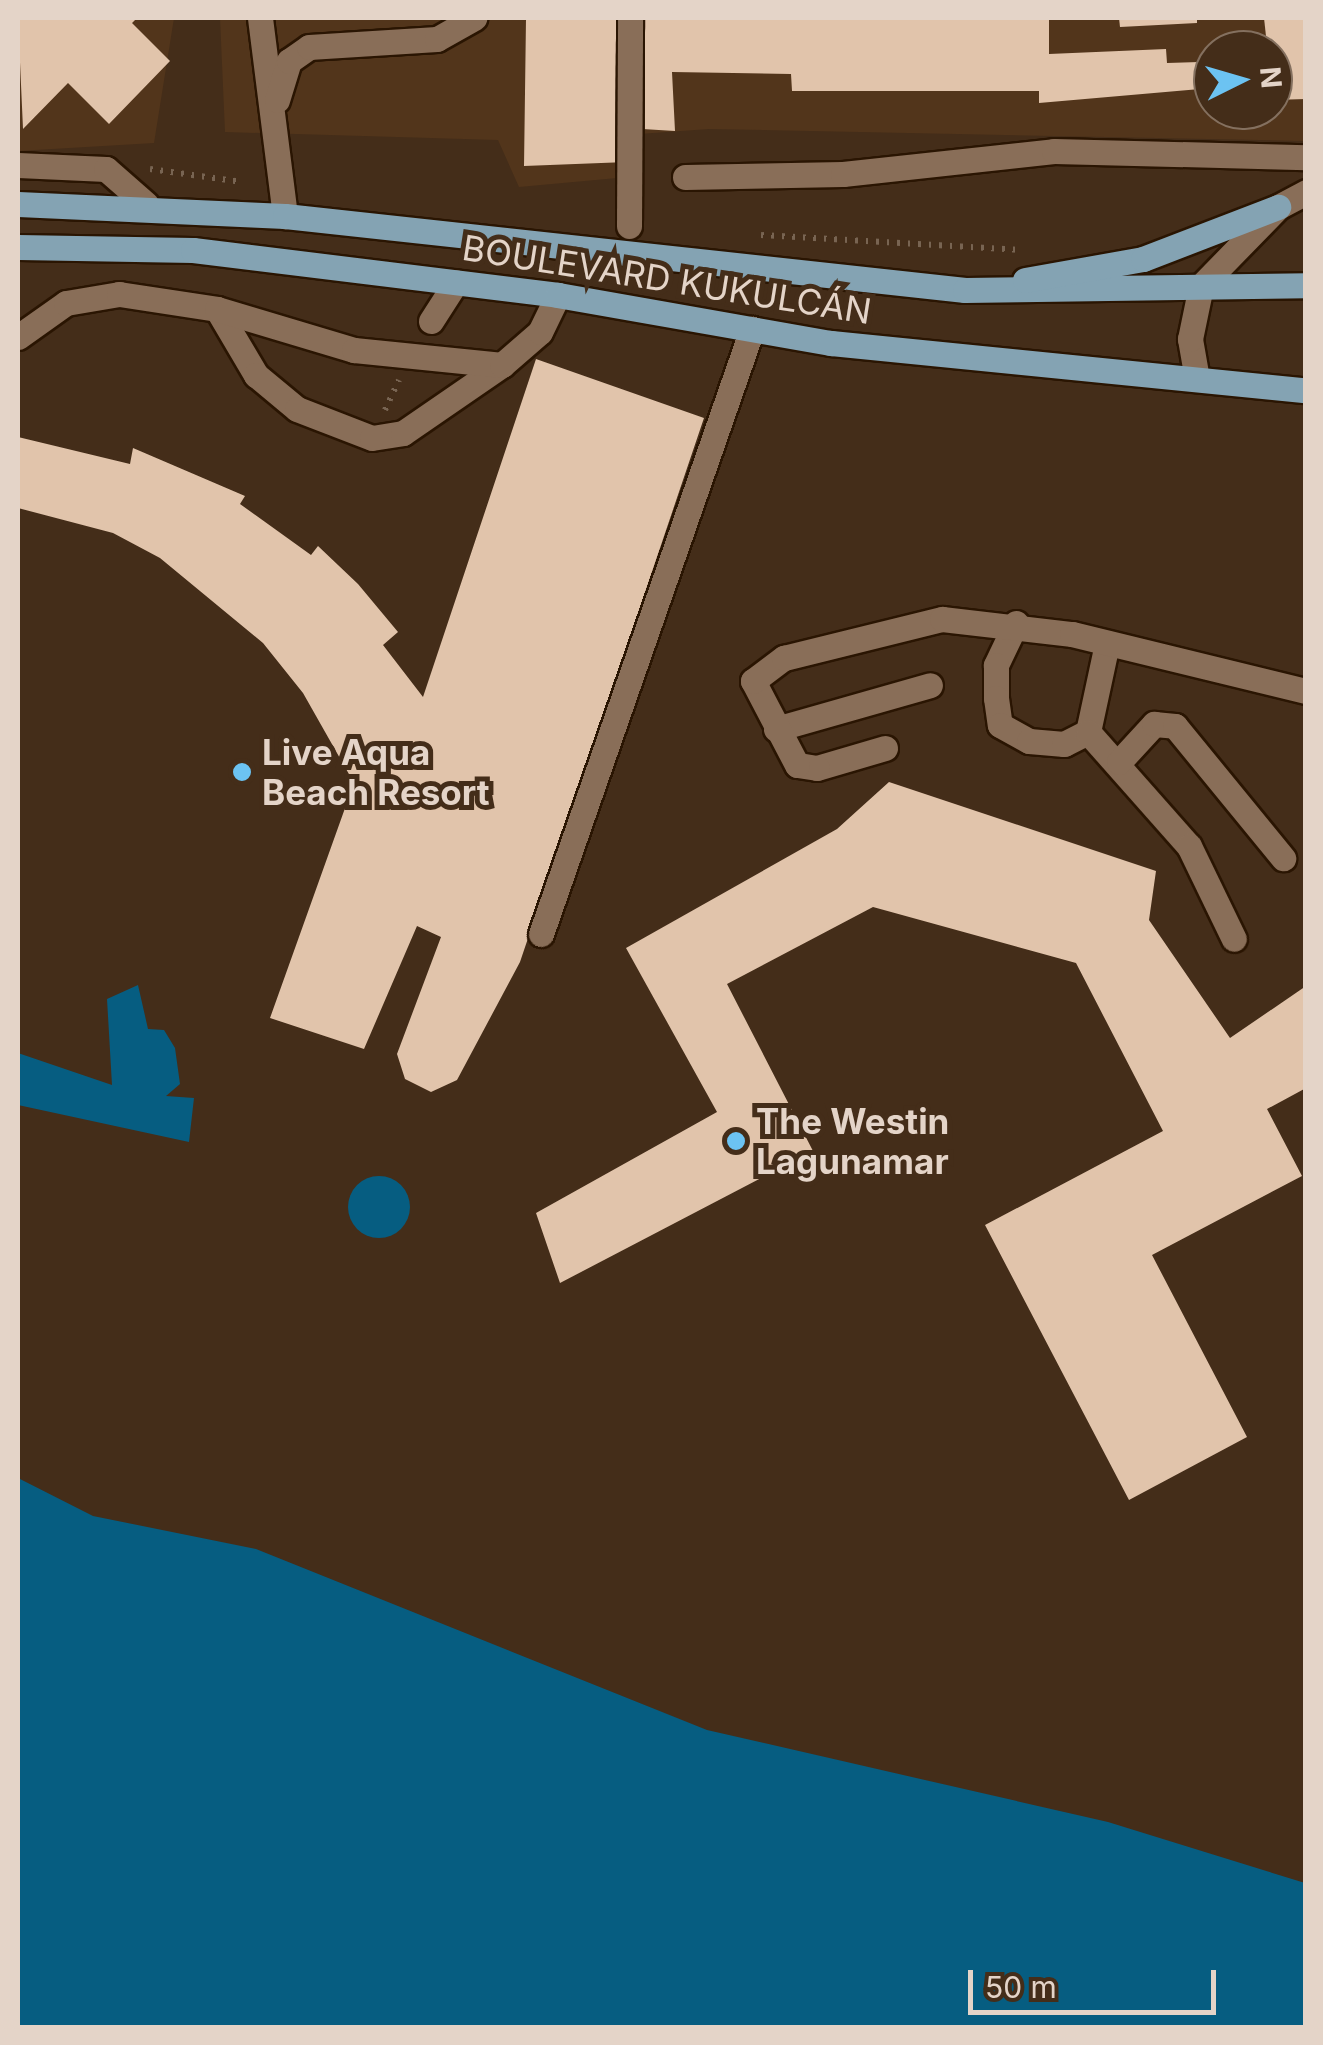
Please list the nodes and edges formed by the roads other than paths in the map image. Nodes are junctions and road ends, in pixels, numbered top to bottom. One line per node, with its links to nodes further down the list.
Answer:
1 (260, 18): 4 (street)
2 (474, 18): 4 (street)
3 (630, 18): 13 (street)
4 (276, 100): 12 (street)
5 (1306, 157): 7 (street)
6 (18, 164): 10 (street)
7 (685, 176)
8 (1306, 192): 11 (street)
9 (18, 204): 10 (main road, BOULEVARD KUKULCÁN)
10 (146, 204): 12 (main road, BOULEVARD KUKULCÁN)
11 (1278, 206): 17 (street); 18 (main road)
12 (285, 216): 18 (main road, BOULEVARD KUKULCÁN)
13 (629, 226)
14 (18, 247): 15 (main road, BOULEVARD KUKULCÁN)
15 (456, 282): 19 (main road, BOULEVARD KUKULCÁN); 21 (street)
16 (1306, 285): 17 (main road, BOULEVARD KUKULCÁN)
17 (1201, 286): 18 (main road, BOULEVARD KUKULCÁN); 25 (street)
18 (966, 290)
19 (558, 294): 22 (main road, BOULEVARD KUKULCÁN); 24 (street)
20 (218, 309): 23 (street); 24 (street); 24 (street)
21 (431, 321)
22 (752, 329): 25 (main road, BOULEVARD KUKULCÁN); 36 (street)
23 (18, 336)
24 (502, 365)
25 (1197, 378): 26 (main road, BOULEVARD KUKULCÁN)
26 (1303, 394)
27 (1016, 623): 28 (street); 31 (street); 32 (street)
28 (1107, 643): 30 (street); 32 (street)
29 (930, 686): 31 (street)
30 (1306, 692)
31 (776, 728): 33 (street)
32 (1088, 732): 34 (street)
33 (885, 748)
34 (1119, 762): 35 (street); 37 (street)
35 (1283, 858)
36 (540, 934)
37 (1234, 939)

